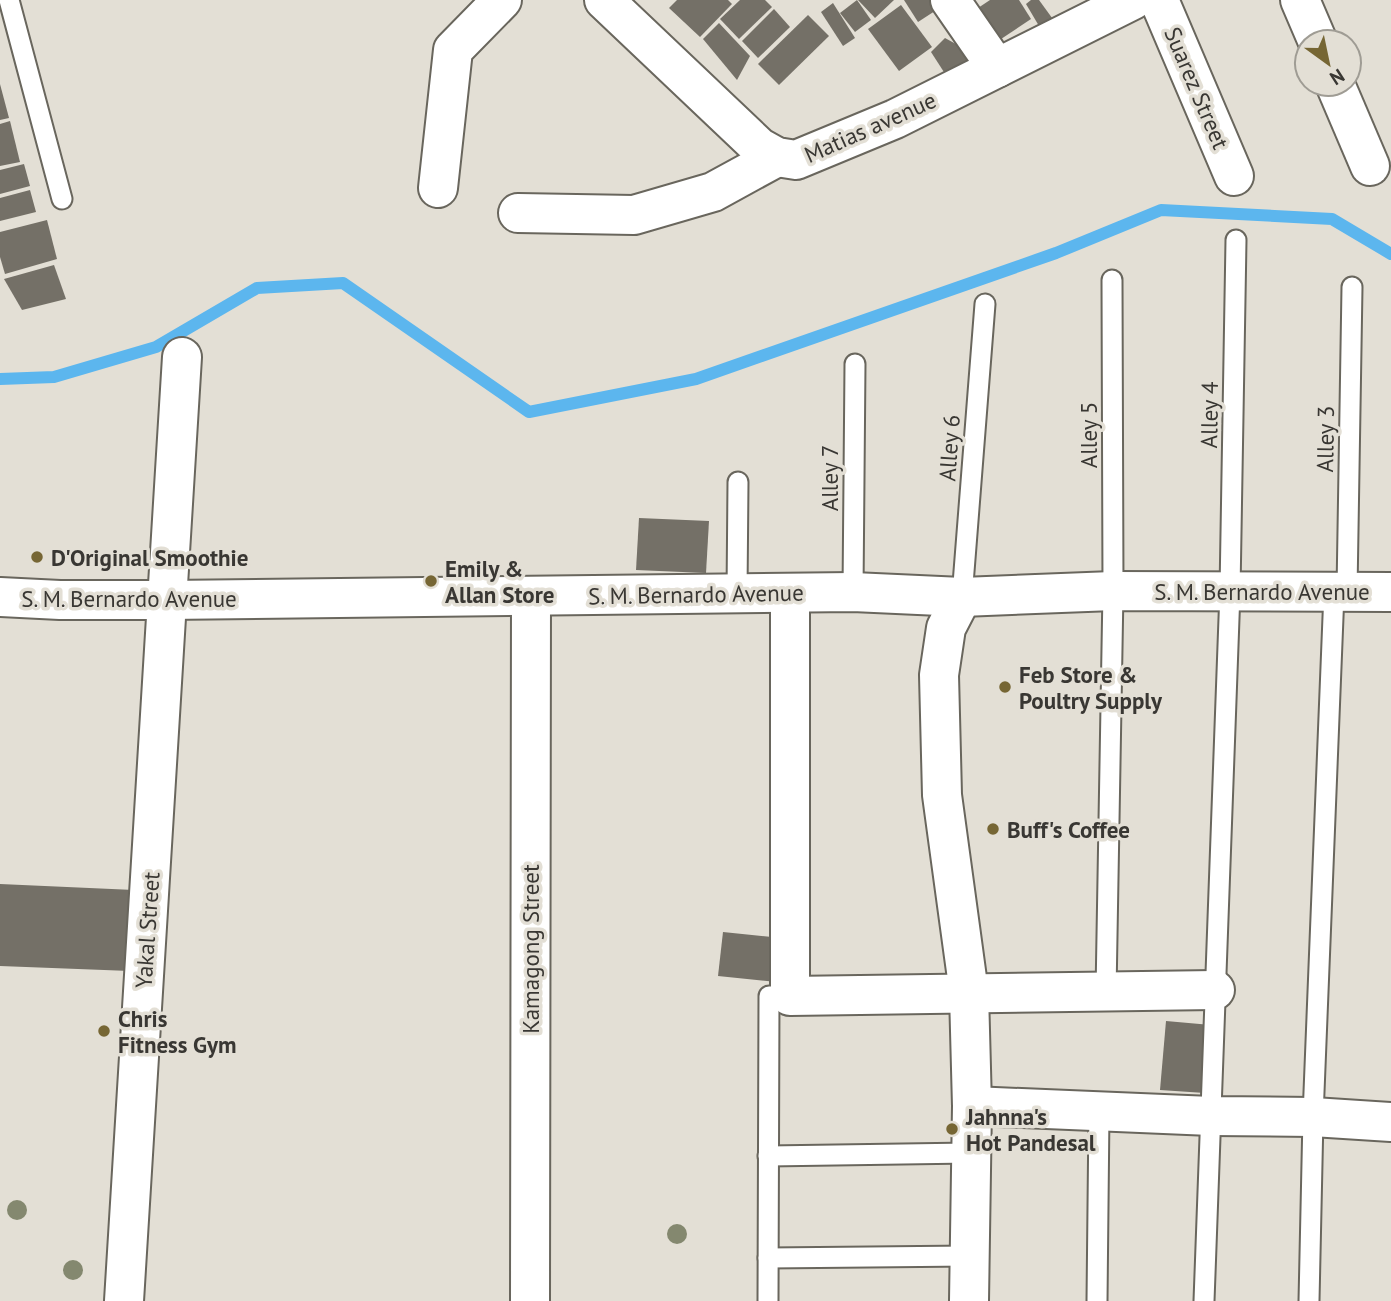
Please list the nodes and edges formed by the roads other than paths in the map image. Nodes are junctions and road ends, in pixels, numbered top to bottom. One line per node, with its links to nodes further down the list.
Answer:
1 (9, 0): 15 (lane)
2 (502, 0): 14 (street)
3 (604, 0): 11 (street, Matias avenue)
4 (950, 0): 9 (street)
5 (1159, 0): 13 (street, Suarez Street)
6 (1300, 0): 8 (street)
7 (1112, 5): 9 (street, Matias avenue)
8 (1312, 28)
9 (997, 68): 11 (street, Matias avenue)
10 (1341, 98): 12 (street)
11 (777, 157): 16 (street)
12 (1370, 166)
13 (1234, 176)
14 (438, 188)
15 (62, 199)
16 (518, 213)
17 (1236, 240): 25 (lane, Alley 4)
18 (1112, 279): 24 (lane, Alley 5)
19 (1352, 287): 27 (lane, Alley 3)
20 (985, 304): 33 (lane, Alley 6)
21 (182, 357): 34 (street, Yakal Street)
22 (855, 364): 26 (lane, Alley 7)
23 (738, 482): 29 (lane)
24 (1113, 591): 25 (street, S. M. Bernardo Avenue); 33 (street, S. M. Bernardo Avenue); 37 (lane, Alley 5)
25 (1230, 591): 27 (street, S. M. Bernardo Avenue); 35 (lane, Alley 4)
26 (853, 592): 30 (street, S. M. Bernardo Avenue); 33 (street, S. M. Bernardo Avenue)
27 (1340, 592): 28 (street, S. M. Bernardo Avenue); 42 (lane, Alley 3)
28 (1391, 592)
29 (737, 594): 30 (street, S. M. Bernardo Avenue); 31 (street, S. M. Bernardo Avenue)
30 (790, 594): 38 (street)
31 (531, 596): 34 (street, S. M. Bernardo Avenue); 49 (street, Kamagong Street)
32 (0, 597): 34 (street, S. M. Bernardo Avenue)
33 (962, 597): 36 (street)
34 (167, 600): 48 (street, Yakal Street)
35 (1215, 990): 37 (street); 41 (lane, Alley 4)
36 (969, 993): 37 (street); 38 (street); 39 (street)
37 (1105, 993)
38 (790, 996): 45 (lane)
39 (972, 1106): 40 (street); 44 (street)
40 (1099, 1112): 41 (street); 52 (lane)
41 (1211, 1116): 42 (street); 53 (lane, Alley 4)
42 (1312, 1117): 43 (street); 54 (lane, Alley 3)
43 (1391, 1122)
44 (970, 1153): 45 (lane); 46 (street)
45 (768, 1156): 47 (lane)
46 (970, 1256): 47 (lane); 51 (street)
47 (768, 1258): 50 (lane)
48 (124, 1301)
49 (530, 1301)
50 (768, 1301)
51 (969, 1301)
52 (1097, 1301)
53 (1204, 1301)
54 (1309, 1301)

